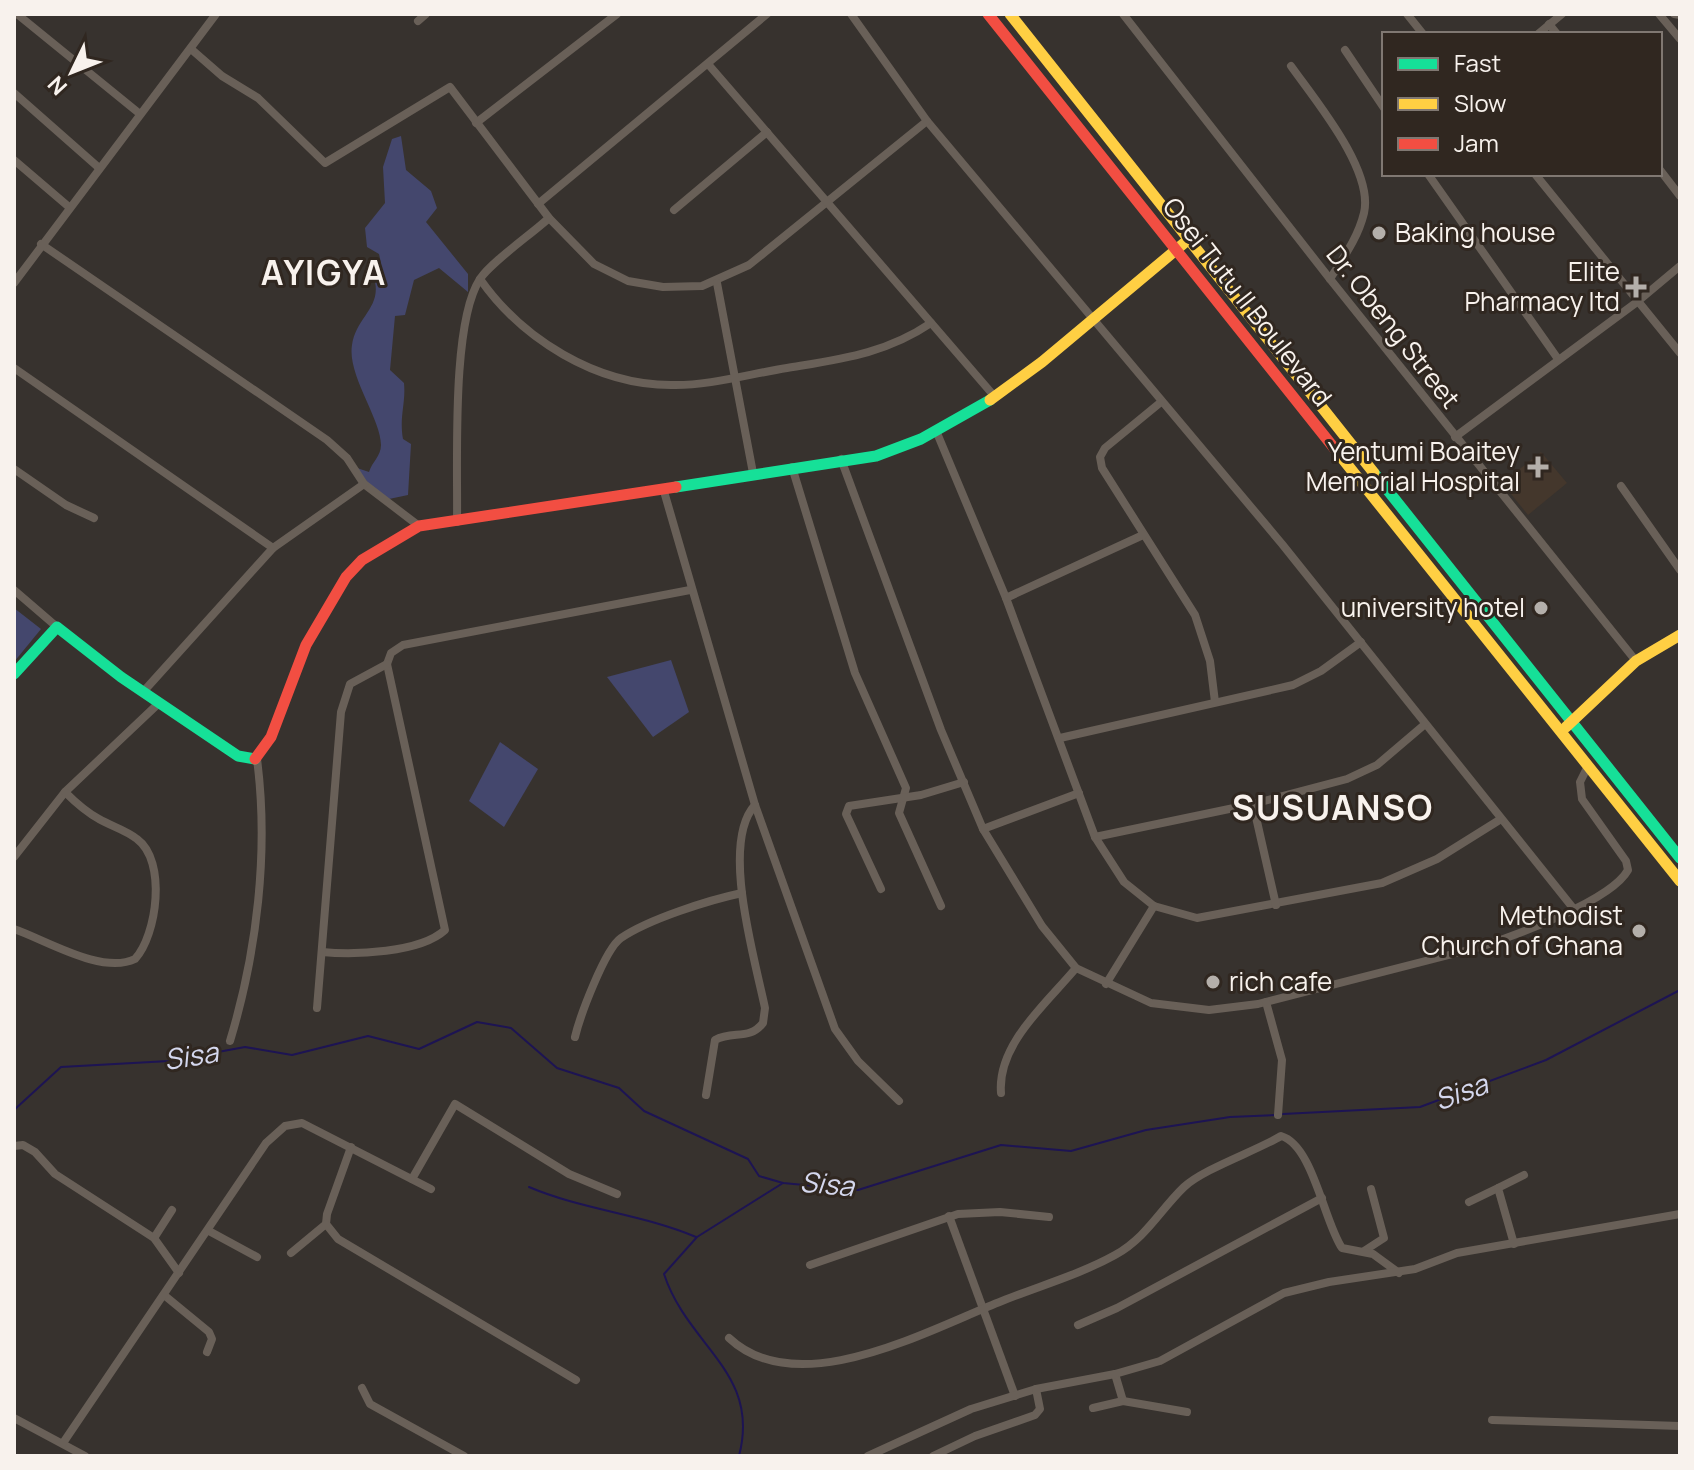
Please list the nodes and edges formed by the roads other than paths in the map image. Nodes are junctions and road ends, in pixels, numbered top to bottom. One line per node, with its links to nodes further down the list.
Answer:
1 (20, 14): 15 (street); 26 (street)
2 (426, 14): 13 (street)
3 (617, 14): 28 (street)
4 (767, 14): 22 (street)
5 (851, 14): 27 (street)
6 (988, 14): 43 (main road, Osei Tutu II Boulevard)
7 (1010, 14): 41 (main road, Osei Tutu II Boulevard)
8 (1123, 14): 46 (street, Dr. Obeng Street)
9 (1407, 14): 16 (street)
10 (1562, 14): 14 (street)
11 (1659, 14): 19 (street)
12 (215, 15): 20 (street)
13 (418, 21)
14 (1549, 24): 17 (street); 18 (street)
15 (14, 26)
16 (1421, 32)
17 (1540, 32)
18 (1555, 32)
19 (1680, 39)
20 (191, 49): 26 (street); 28 (street)
21 (1345, 50): 25 (street)
22 (708, 64): 29 (street); 37 (street)
23 (1291, 66): 46 (street)
24 (14, 93): 31 (street)
25 (1382, 105)
26 (140, 114): 31 (street)
27 (927, 121): 36 (street); 50 (street)
28 (476, 123): 37 (street)
29 (767, 132): 36 (street); 39 (street)
30 (14, 160): 38 (street)
31 (98, 167): 38 (street)
32 (1662, 173): 35 (street)
33 (1429, 176): 53 (street)
34 (1537, 176): 49 (street)
35 (1680, 196)
36 (829, 202): 48 (street); 51 (street)
37 (538, 204): 40 (street)
38 (69, 207): 42 (street)
39 (674, 210)
40 (549, 218): 45 (street); 48 (street)
41 (1189, 239): 43 (main road); 85 (main road, Osei Tutu II Boulevard)
42 (41, 244): 47 (street); 64 (street)
43 (1176, 248): 50 (main road); 87 (main road, Osei Tutu II Boulevard)
44 (1680, 266): 49 (street)
45 (480, 279): 55 (street); 68 (street)
46 (1330, 279): 59 (street, Dr. Obeng Street)
47 (14, 283)
48 (717, 283): 55 (street)
49 (1637, 302): 52 (street); 53 (street)
50 (1093, 320): 56 (main road); 57 (street)
51 (931, 323): 55 (street); 56 (street)
52 (1680, 353)
53 (1558, 359): 59 (street)
54 (14, 368): 71 (street)
55 (734, 376): 63 (street)
56 (995, 397): 58 (main road)
57 (1161, 402): 70 (street); 78 (street)
58 (937, 433): 60 (main road); 75 (street)
59 (1455, 437): 79 (street, Dr. Obeng Street)
60 (841, 459): 61 (main road); 91 (street)
61 (792, 467): 63 (main road); 94 (street)
62 (14, 469): 67 (street)
63 (753, 473): 66 (main road)
64 (364, 484): 69 (street); 71 (street)
65 (1621, 486): 72 (street)
66 (663, 488): 68 (main road); 74 (street)
67 (94, 518)
68 (457, 522): 69 (main road)
69 (419, 526): 89 (main road)
70 (1143, 535): 75 (street); 83 (street)
71 (273, 548): 82 (street)
72 (1680, 570)
73 (14, 590): 76 (street)
74 (690, 590): 80 (street); 96 (street)
75 (1006, 598): 88 (street)
76 (57, 627): 81 (main road); 82 (main road)
77 (1680, 635): 79 (main road)
78 (1361, 642): 83 (street); 86 (street)
79 (1636, 661): 85 (main road)
80 (387, 664): 110 (street); 110 (street)
81 (14, 674)
82 (143, 692): 84 (main road)
83 (1215, 702): 88 (street)
84 (159, 703): 89 (main road); 92 (street)
85 (1573, 722): 87 (main road); 101 (main road, Osei Tutu II Boulevard)
86 (1424, 725): 95 (street); 97 (street)
87 (1560, 731): 90 (main road, Osei Tutu II Boulevard)
88 (1060, 738): 93 (street)
89 (257, 759): 116 (street)
90 (1588, 766): 102 (main road, Osei Tutu II Boulevard); 108 (street)
91 (964, 782): 94 (street); 98 (street)
92 (65, 792): 100 (street); 109 (street)
93 (1079, 793): 98 (street); 99 (street)
94 (906, 797): 103 (street); 106 (street)
95 (1253, 804): 99 (street); 105 (street)
96 (755, 805): 104 (street); 119 (street)
97 (1501, 819): 105 (street); 108 (street)
98 (983, 829): 111 (street)
99 (1095, 837): 107 (street)
100 (14, 857)
101 (1680, 858)
102 (1680, 881)
103 (881, 889)
104 (742, 893): 115 (street); 118 (street)
105 (1276, 905): 107 (street)
106 (941, 906)
107 (1154, 906): 112 (street)
108 (1573, 908): 113 (street)
109 (14, 929)
110 (322, 952): 114 (street)
111 (1076, 968): 112 (street); 117 (street)
112 (1106, 984): 113 (street)
113 (1266, 1002): 120 (street)
114 (317, 1008)
115 (575, 1037)
116 (230, 1041)
117 (1001, 1093)
118 (706, 1095)
119 (899, 1101)
120 (1278, 1115)
121 (14, 1146): 137 (street)
122 (351, 1147): 124 (street); 135 (street); 136 (street)
123 (1524, 1175): 125 (street)
124 (412, 1179): 126 (street); 128 (street)
125 (1498, 1188): 130 (street); 138 (street)
126 (431, 1189)
127 (1371, 1189): 139 (street)
128 (617, 1194)
129 (1322, 1198): 139 (street); 146 (street); 147 (street)
130 (1469, 1202)
131 (172, 1210): 137 (street)
132 (1680, 1214): 138 (street)
133 (949, 1216): 134 (street); 142 (street); 146 (street)
134 (1049, 1217)
135 (326, 1224): 140 (street); 151 (street)
136 (209, 1231): 141 (street); 143 (street)
137 (154, 1238): 143 (street)
138 (1514, 1244): 144 (street)
139 (1364, 1251): 144 (street)
140 (291, 1253)
141 (257, 1257)
142 (810, 1265)
143 (179, 1273): 145 (street)
144 (1399, 1273): 150 (street)
145 (164, 1295): 149 (street); 161 (street)
146 (985, 1308): 148 (street); 154 (street)
147 (1078, 1325)
148 (729, 1338)
149 (207, 1352)
150 (1115, 1374): 153 (street); 155 (street)
151 (576, 1380)
152 (362, 1388): 163 (street)
153 (1036, 1389): 154 (street); 165 (street)
154 (1015, 1396): 164 (street)
155 (1123, 1401): 156 (street); 157 (street)
156 (1093, 1408)
157 (1187, 1412)
158 (14, 1418): 161 (street)
159 (1492, 1420): 160 (street)
160 (1680, 1426)
161 (63, 1443): 162 (street)
162 (85, 1456)
163 (464, 1456)
164 (868, 1456)
165 (933, 1456)

